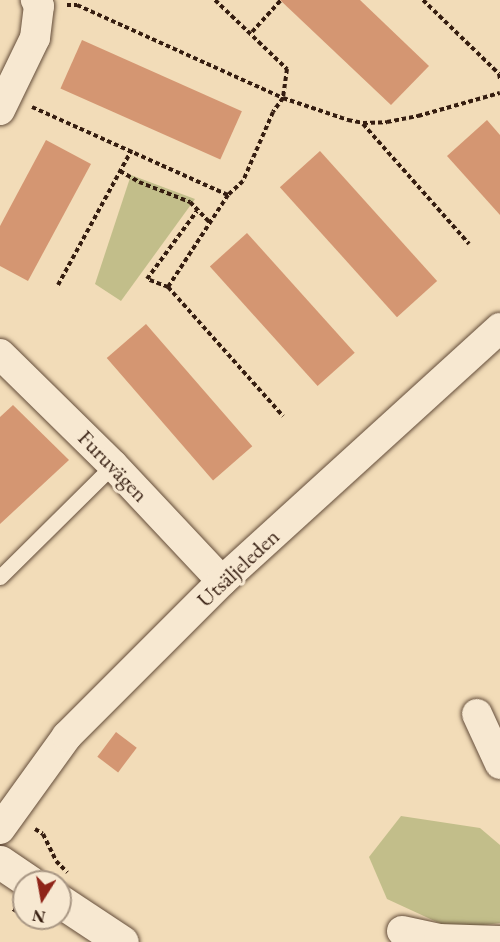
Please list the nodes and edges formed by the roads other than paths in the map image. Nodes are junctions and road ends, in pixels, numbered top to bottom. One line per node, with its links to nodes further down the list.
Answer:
1 (38, 3): 2 (street)
2 (4, 103)
3 (500, 328): 7 (street, Utsäljeleden)
4 (0, 354): 5 (street, Furuvägen)
5 (113, 465): 6 (lane); 7 (street, Furuvägen)
6 (0, 577)
7 (222, 581): 10 (street, Utsäljeleden)
8 (477, 714): 9 (street)
9 (500, 764)
10 (0, 829)
11 (72, 909): 14 (street)
12 (402, 931): 13 (street)
13 (500, 941)
14 (122, 942)

